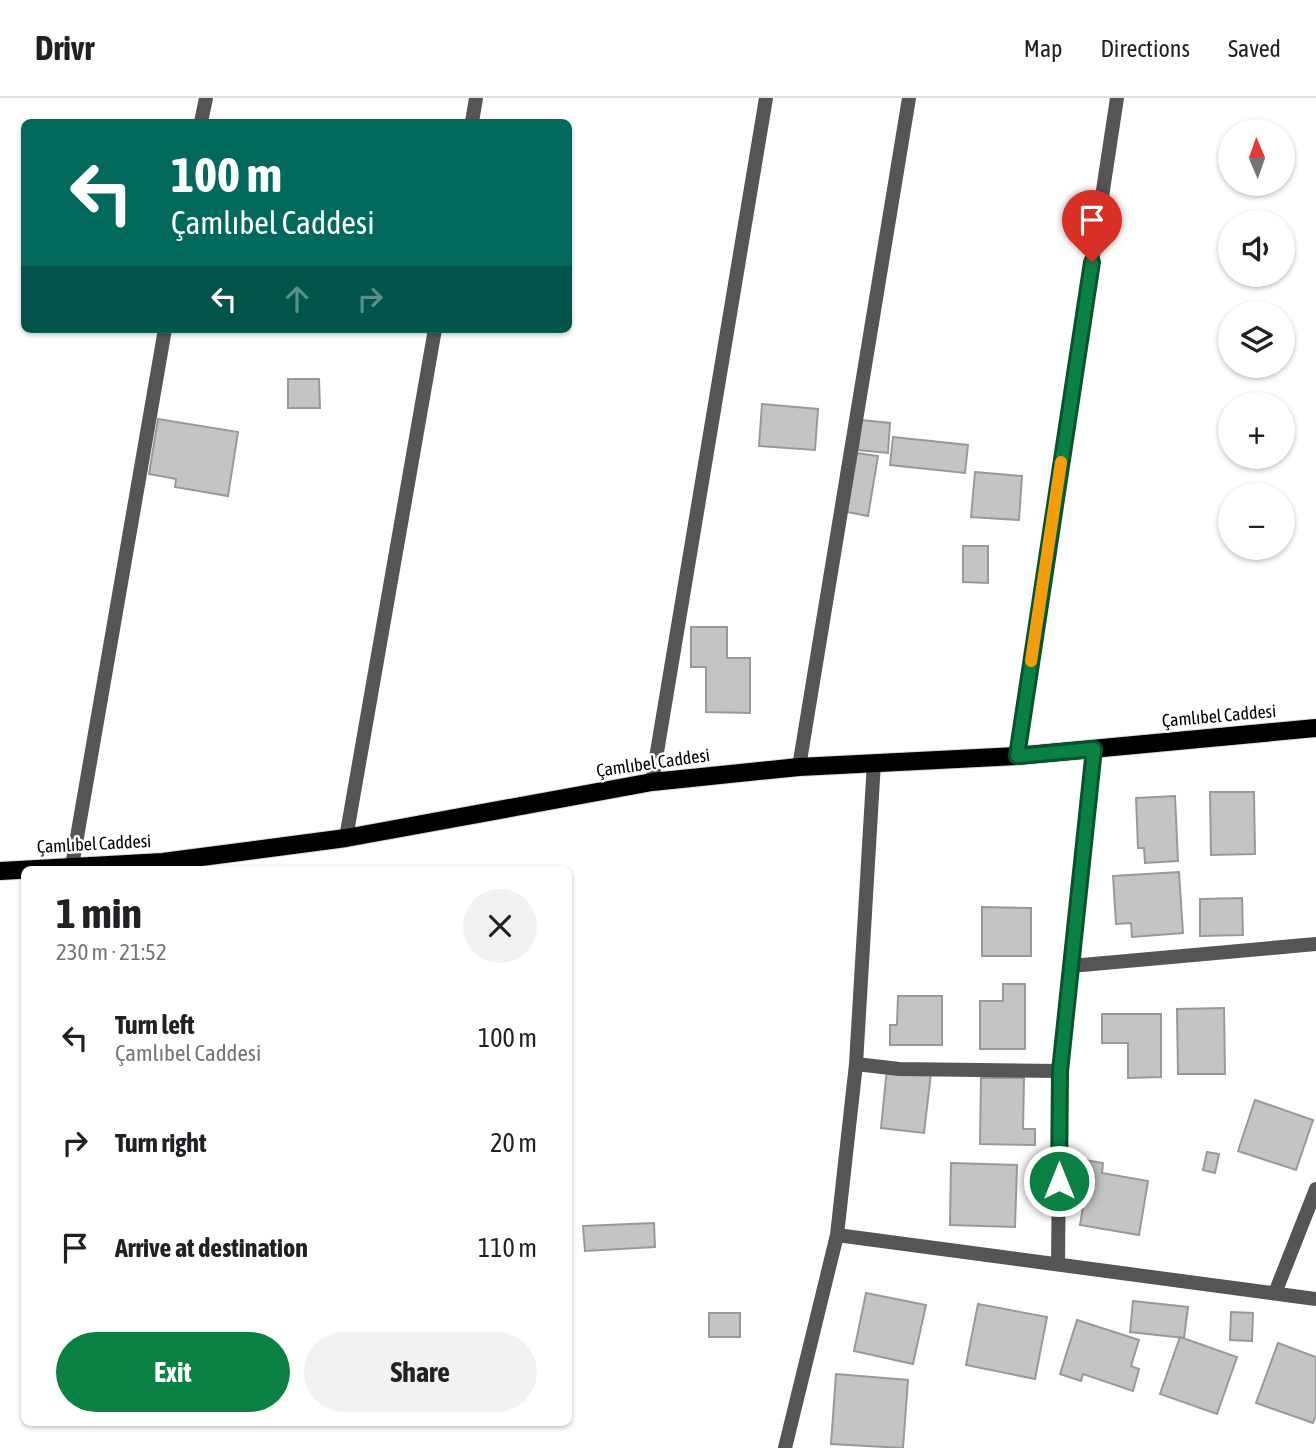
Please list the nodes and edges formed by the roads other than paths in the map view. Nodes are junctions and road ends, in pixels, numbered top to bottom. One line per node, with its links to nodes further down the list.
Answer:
1 (206, 98): 6 (street)
2 (476, 98): 7 (street)
3 (766, 98): 15 (street)
4 (909, 98): 14 (street)
5 (1117, 98): 12 (street)
6 (202, 119)
7 (472, 119)
8 (164, 333): 17 (street)
9 (435, 333): 16 (street)
10 (1316, 728): 11 (main road, Çamlıbel Caddesi)
11 (1094, 749): 12 (main road, Çamlıbel Caddesi); 21 (street)
12 (1017, 756): 13 (main road, Çamlıbel Caddesi)
13 (874, 762): 14 (main road, Çamlıbel Caddesi); 22 (street)
14 (799, 767): 15 (main road, Çamlıbel Caddesi)
15 (652, 782): 16 (main road, Çamlıbel Caddesi)
16 (346, 838): 17 (main road, Çamlıbel Caddesi)
17 (72, 866)
18 (21, 870): 19 (main road, Çamlıbel Caddesi)
19 (0, 871)
20 (1316, 944): 21 (street)
21 (1070, 967): 23 (street)
22 (856, 1064): 23 (street); 25 (street)
23 (1060, 1071): 26 (street)
24 (1316, 1189): 27 (street)
25 (837, 1235): 26 (street); 29 (street)
26 (1058, 1264): 27 (street)
27 (1275, 1293): 28 (street)
28 (1316, 1298)
29 (785, 1448)

